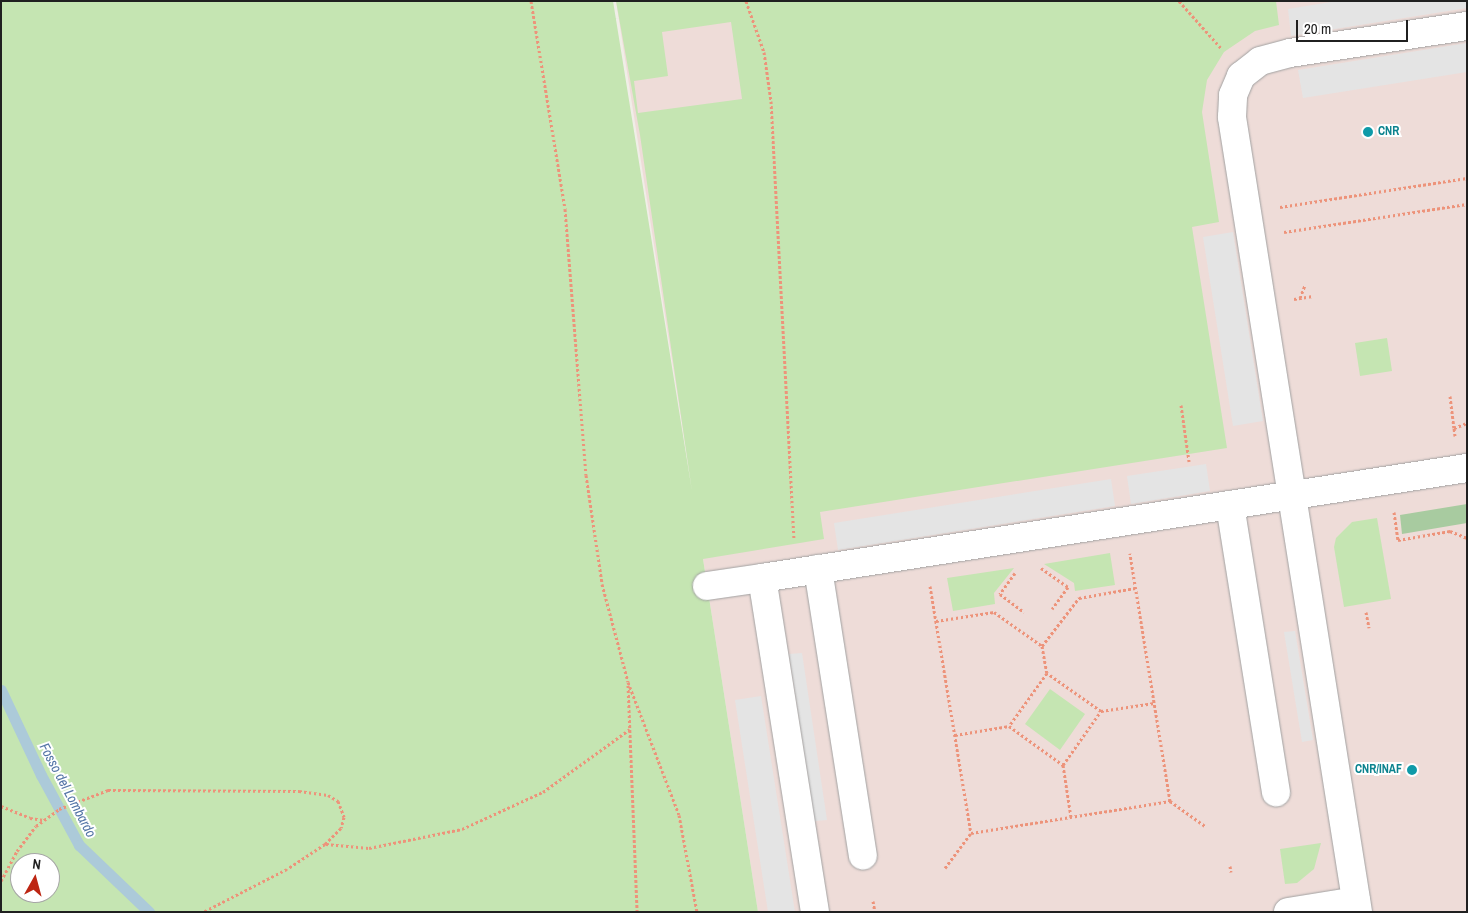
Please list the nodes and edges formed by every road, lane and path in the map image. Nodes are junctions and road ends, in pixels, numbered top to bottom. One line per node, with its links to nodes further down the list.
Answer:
1 (531, 1): 36 (path)
2 (746, 1): 23 (path)
3 (1179, 1): 5 (path)
4 (1467, 26): 17 (lane)
5 (1223, 50)
6 (1467, 178): 8 (path)
7 (1467, 204): 9 (path)
8 (1277, 207)
9 (1281, 233)
10 (1305, 285): 11 (path)
11 (1300, 298)
12 (1450, 396): 14 (path)
13 (1181, 405): 15 (path)
14 (1454, 428)
15 (1189, 461)
16 (1467, 468): 17 (lane)
17 (1292, 495): 18 (lane); 57 (lane)
18 (1230, 505): 23 (lane); 43 (lane)
19 (1392, 505): 20 (path)
20 (1467, 538)
21 (1128, 544): 28 (path)
22 (1041, 568): 29 (path)
23 (807, 571): 26 (lane); 51 (lane)
24 (1017, 571): 30 (path)
25 (928, 576): 32 (path)
26 (762, 578): 27 (lane); 61 (lane)
27 (706, 586)
28 (1135, 588): 34 (path); 37 (path)
29 (1052, 609)
30 (1024, 612)
31 (1366, 612): 33 (path)
32 (936, 621): 34 (path); 41 (path)
33 (1369, 628)
34 (1042, 646): 35 (path)
35 (1047, 673): 38 (path); 39 (path)
36 (628, 682): 40 (path); 60 (path)
37 (1154, 703): 38 (path); 44 (path)
38 (1101, 711): 42 (path)
39 (1009, 726): 41 (path); 42 (path)
40 (630, 729): 50 (path); 59 (path)
41 (955, 735): 49 (path)
42 (1063, 765): 46 (path)
43 (1276, 792)
44 (1170, 801): 46 (path); 48 (path)
45 (1, 806): 47 (path)
46 (1071, 817): 49 (path)
47 (45, 820): 50 (path); 55 (path)
48 (1205, 826)
49 (971, 833): 53 (path)
50 (325, 844): 58 (path)
51 (863, 855)
52 (1230, 866): 54 (path)
53 (946, 868)
54 (1231, 872)
55 (1, 881)
56 (873, 901): 62 (path)
57 (1357, 906): 65 (lane)
58 (203, 912)
59 (637, 912)
60 (697, 912)
61 (815, 912)
62 (875, 912)
63 (880, 912): 64 (path)
64 (886, 912)
65 (1288, 912)

